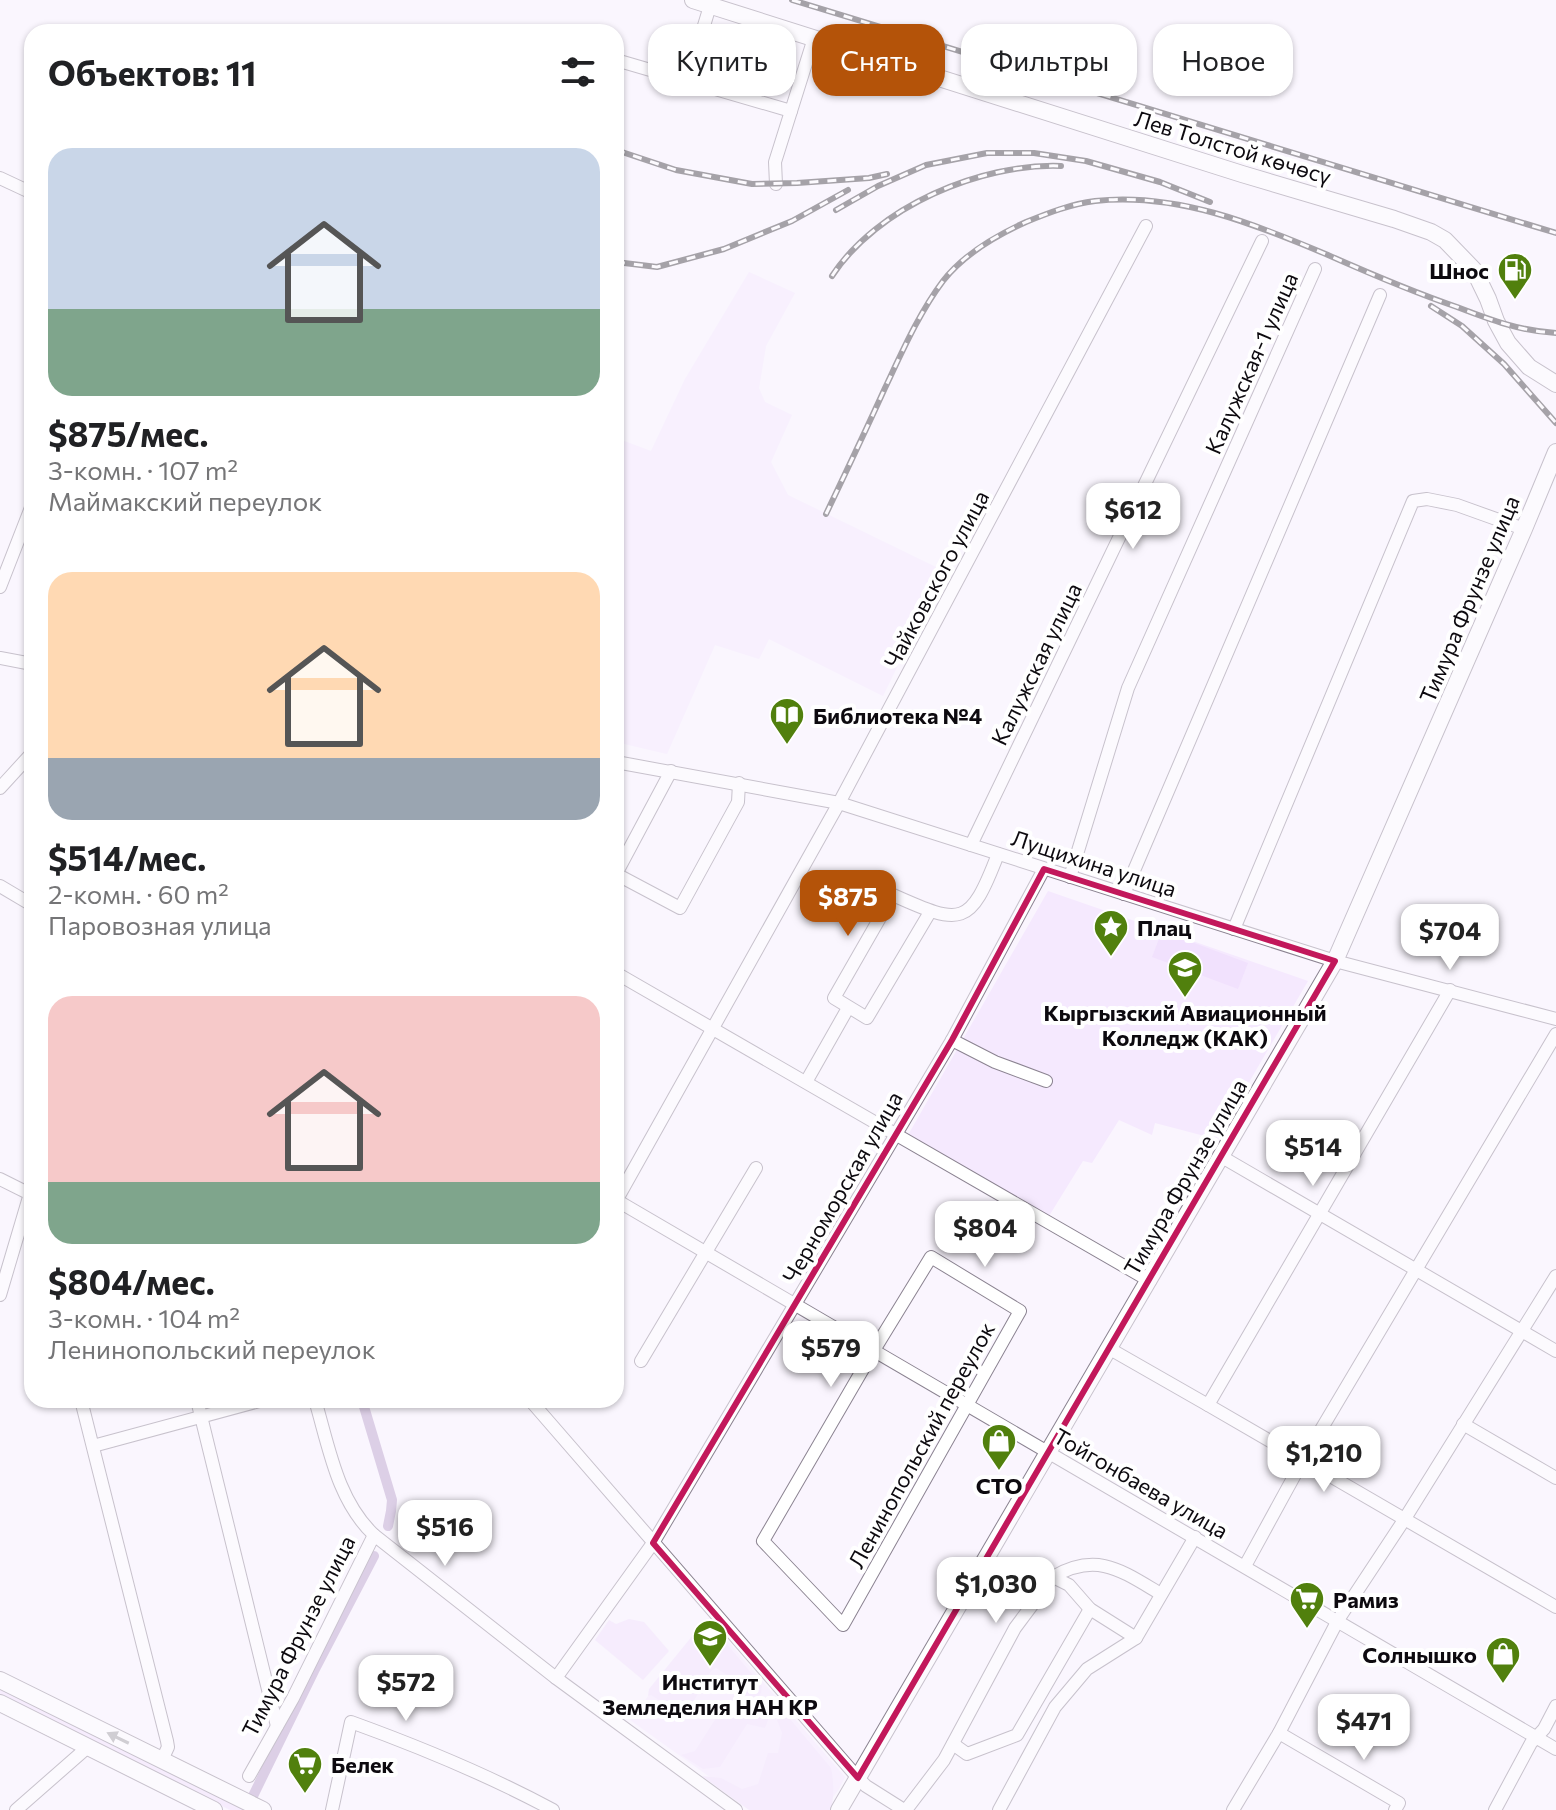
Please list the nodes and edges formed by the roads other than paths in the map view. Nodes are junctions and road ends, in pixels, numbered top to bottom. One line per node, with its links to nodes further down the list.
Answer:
1 (693, 0): 2 (main road, Лев Толстой көчөсү)
2 (710, 6): 3 (street); 4 (main road, Лев Толстой көчөсү)
3 (704, 24)
4 (812, 37)
5 (812, 44): 10 (street)
6 (624, 62): 7 (street)
7 (648, 69)
8 (945, 80): 18 (main road, Лев Толстой көчөсү)
9 (739, 96): 10 (street)
10 (791, 111): 12 (street)
11 (0, 178): 13 (street)
12 (776, 184)
13 (24, 189)
14 (1146, 226): 30 (street, Чайковского улица)
15 (1262, 241): 31 (street, Калужская улица)
16 (1315, 269): 35 (street, Калужская-1 улица)
17 (1380, 295): 38 (street)
18 (1556, 384)
19 (1556, 452): 21 (main road, Тимура Фрунзе улица)
20 (24, 526): 22 (street)
21 (1524, 529): 41 (street); 42 (main road, Тимура Фрунзе улица)
22 (0, 587)
23 (0, 658): 24 (street)
24 (24, 662)
25 (24, 762): 29 (street)
26 (624, 763): 27 (street, Лущихина улица)
27 (671, 771): 28 (street, Лущихина улица); 33 (street)
28 (739, 783): 30 (street, Лущихина улица); 36 (street)
29 (0, 788)
30 (839, 803): 31 (street, Лущихина улица); 47 (street, Чайковского улица)
31 (971, 845): 32 (street, Лущихина улица)
32 (998, 854): 34 (street, Лущихина улица); 40 (street)
33 (624, 859)
34 (1044, 869): 35 (street, Лущихина улица); 49 (street, Черноморская улица)
35 (1070, 877): 38 (street, Лущихина улица)
36 (624, 878)
37 (0, 886): 39 (street)
38 (1124, 894): 41 (street, Лущихина улица)
39 (24, 900)
40 (930, 912): 45 (street); 45 (street)
41 (1234, 929): 42 (street, Лущихина улица)
42 (1335, 961): 44 (street, Лущихина улица); 53 (main road, Тимура Фрунзе улица)
43 (624, 978): 47 (street)
44 (1450, 990): 46 (street, Лущихина улица); 60 (street)
45 (848, 1008): 51 (street)
46 (1556, 1019)
47 (713, 1028): 51 (street); 56 (street, Чайковского улица)
48 (1556, 1034): 62 (street)
49 (952, 1040): 50 (street); 52 (street, Черноморская улица)
50 (1046, 1081)
51 (806, 1082): 52 (street)
52 (895, 1135): 64 (street); 66 (street, Черноморская улица)
53 (1222, 1157): 60 (street); 64 (main road, Тимура Фрунзе улица)
54 (756, 1168): 61 (street)
55 (0, 1179): 57 (street)
56 (624, 1187)
57 (24, 1188)
58 (624, 1206): 61 (street, Тойгонбаева улица)
59 (24, 1214): 65 (street)
60 (1319, 1214): 62 (street); 73 (street)
61 (707, 1253): 66 (street, Тойгонбаева улица); 71 (street)
62 (1416, 1269): 67 (street); 83 (street)
63 (1556, 1276): 67 (street)
64 (1150, 1281): 68 (main road, Тимура Фрунзе улица)
65 (0, 1295)
66 (796, 1305): 69 (street, Тойгонбаева улица); 88 (street, Черноморская улица)
67 (1522, 1332): 70 (street); 80 (street)
68 (1110, 1349): 73 (street); 82 (main road, Тимура Фрунзе улица)
69 (874, 1350): 72 (street, Тойгонбаева улица); 72 (street, Ленинопольский переулок); 72 (street, Ленинопольский переулок)
70 (1556, 1351)
71 (641, 1361)
72 (966, 1405): 82 (street, Тойгонбаева улица)
73 (1208, 1405): 83 (street)
74 (83, 1408): 81 (street)
75 (199, 1408): 79 (street)
76 (234, 1408): 79 (street)
77 (317, 1408): 86 (street)
78 (537, 1408): 88 (street)
79 (201, 1417): 81 (street); 100 (street)
80 (1463, 1424): 84 (street); 85 (street)
81 (93, 1446): 106 (street)
82 (1049, 1453): 87 (street, Тойгонбаева улица); 108 (main road, Тимура Фрунзе улица)
83 (1303, 1460): 85 (street); 89 (street)
84 (1556, 1478)
85 (1404, 1520): 92 (street); 94 (street)
86 (374, 1535): 96 (street, Тимура Фрунзе улица); 100 (street, Тимура Фрунзе улица)
87 (1195, 1537): 89 (street, Тойгонбаева улица); 91 (street)
88 (653, 1543): 96 (street, Черноморская улица); 108 (street)
89 (1245, 1566): 94 (street, Тойгонбаева улица)
90 (1053, 1577): 91 (street); 93 (street); 103 (street)
91 (1161, 1594): 95 (street)
92 (1556, 1607)
93 (1090, 1609): 95 (street); 103 (street)
94 (1338, 1620): 101 (street); 102 (street, Тойгонбаева улица)
95 (1136, 1638): 118 (street)
96 (556, 1678): 115 (street, Тимура Фрунзе улица)
97 (0, 1680): 106 (main road, one-way to 97)
98 (0, 1703): 104 (main road)
99 (1556, 1706): 102 (street)
100 (277, 1726): 107 (street, Тимура Фрунзе улица)
101 (1279, 1733): 119 (street); 120 (street)
102 (1537, 1737): 105 (street, Тойгонбаева улица); 121 (street)
103 (953, 1744): 117 (street)
104 (89, 1746): 109 (main road); 110 (street)
105 (1556, 1749)
106 (162, 1760): 112 (main road)
107 (249, 1776)
108 (858, 1778): 116 (main road, Тимура Фрунзе улица); 117 (street)
109 (187, 1805): 111 (main road)
110 (16, 1810)
111 (214, 1810)
112 (263, 1810)
113 (332, 1810): 114 (street)
114 (553, 1810)
115 (736, 1810)
116 (839, 1810)
117 (905, 1810)
118 (999, 1810)
119 (1233, 1810)
120 (1395, 1810)
121 (1495, 1810)

